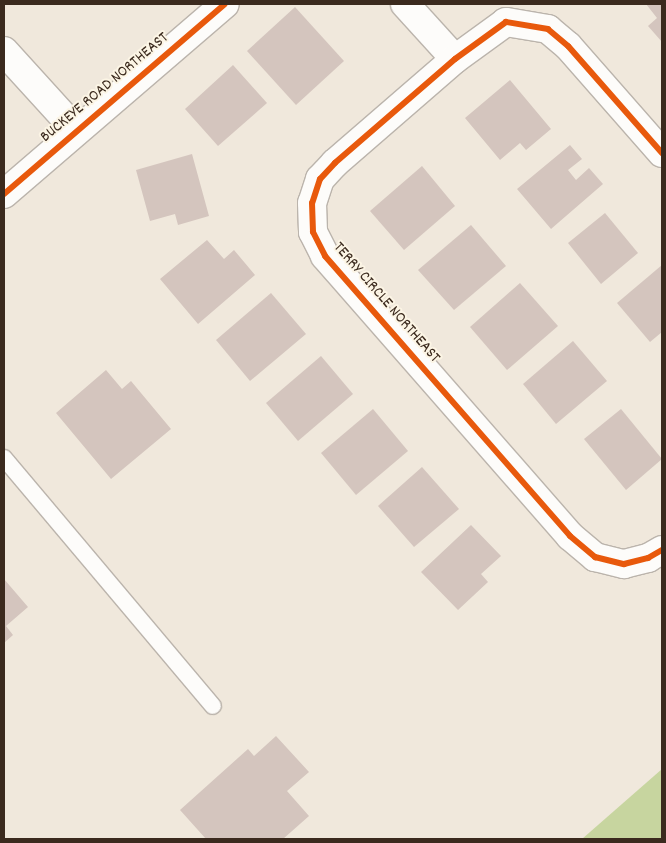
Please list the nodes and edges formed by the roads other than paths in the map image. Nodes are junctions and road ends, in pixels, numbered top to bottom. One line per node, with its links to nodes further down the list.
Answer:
1 (225, 4): 5 (street, BUCKEYE ROAD NORTHEAST)
2 (406, 4): 4 (street)
3 (4, 51): 5 (street)
4 (455, 59): 6 (street, TERRY CIRCLE NORTHEAST); 9 (street, TERRY CIRCLE NORTHEAST)
5 (76, 130): 7 (street, BUCKEYE ROAD NORTHEAST)
6 (662, 153)
7 (4, 194)
8 (4, 458): 10 (lane)
9 (662, 550)
10 (213, 706)

